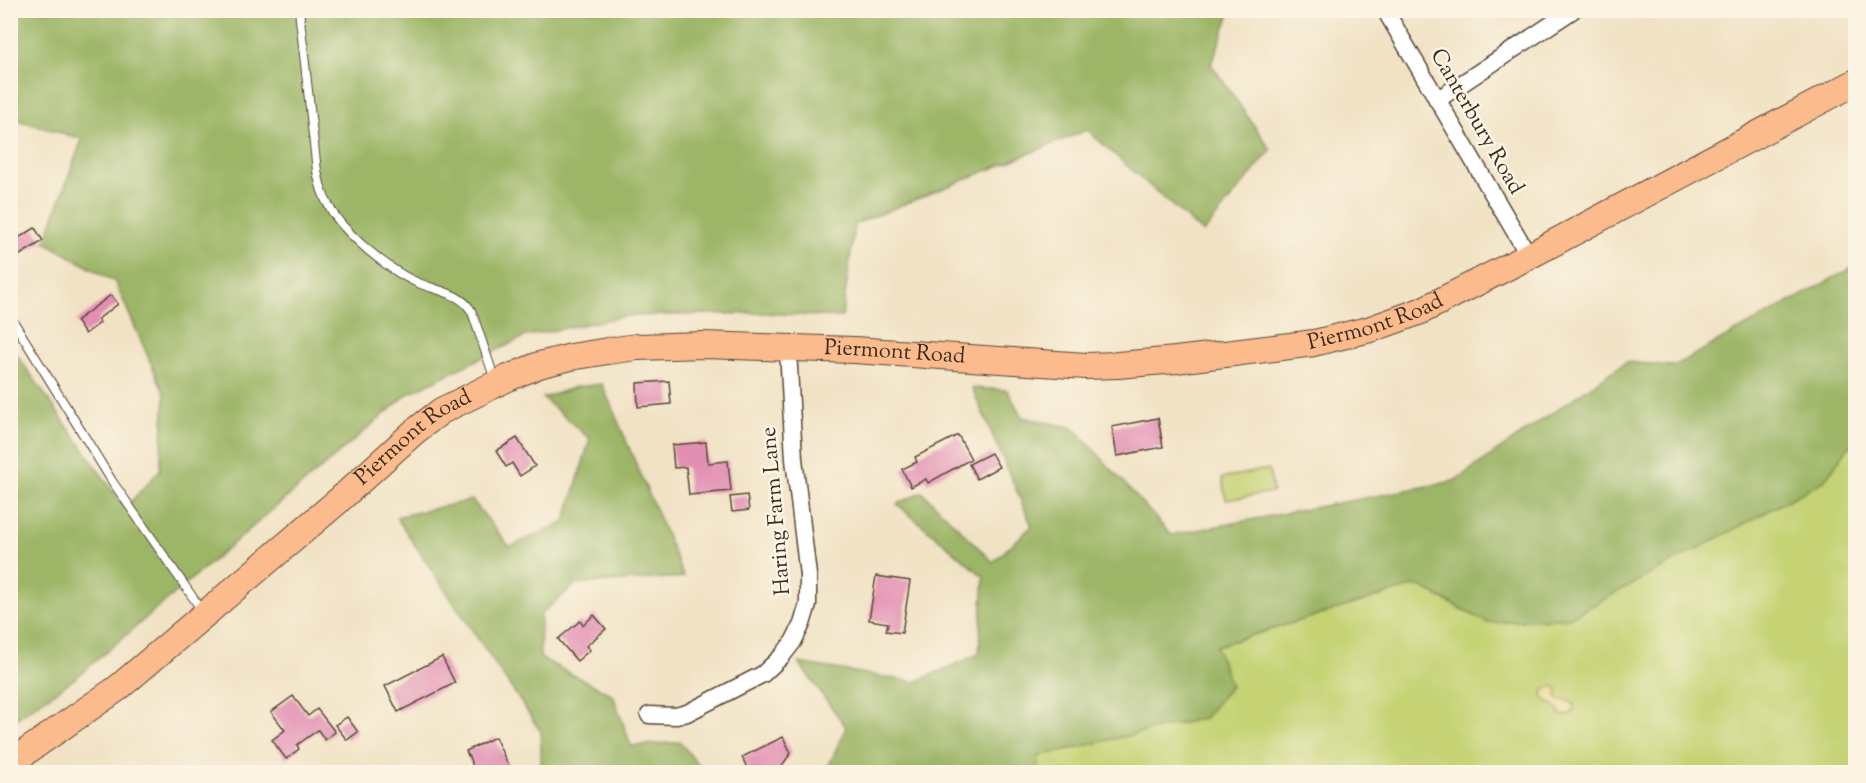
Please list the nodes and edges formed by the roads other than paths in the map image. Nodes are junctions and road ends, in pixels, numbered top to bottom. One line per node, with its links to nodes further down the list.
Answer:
1 (299, 10): 9 (lane)
2 (1385, 10): 5 (street, Canterbury Road)
3 (1573, 10): 5 (street)
4 (1856, 82): 6 (main road, Piermont Road)
5 (1437, 100): 6 (street, Canterbury Road)
6 (1529, 256): 8 (main road, Piermont Road)
7 (10, 316): 10 (lane)
8 (788, 349): 9 (main road, Piermont Road); 11 (street, Haring Farm Lane)
9 (496, 383): 10 (main road, Piermont Road)
10 (205, 615): 12 (main road, Piermont Road)
11 (649, 715)
12 (10, 763)

